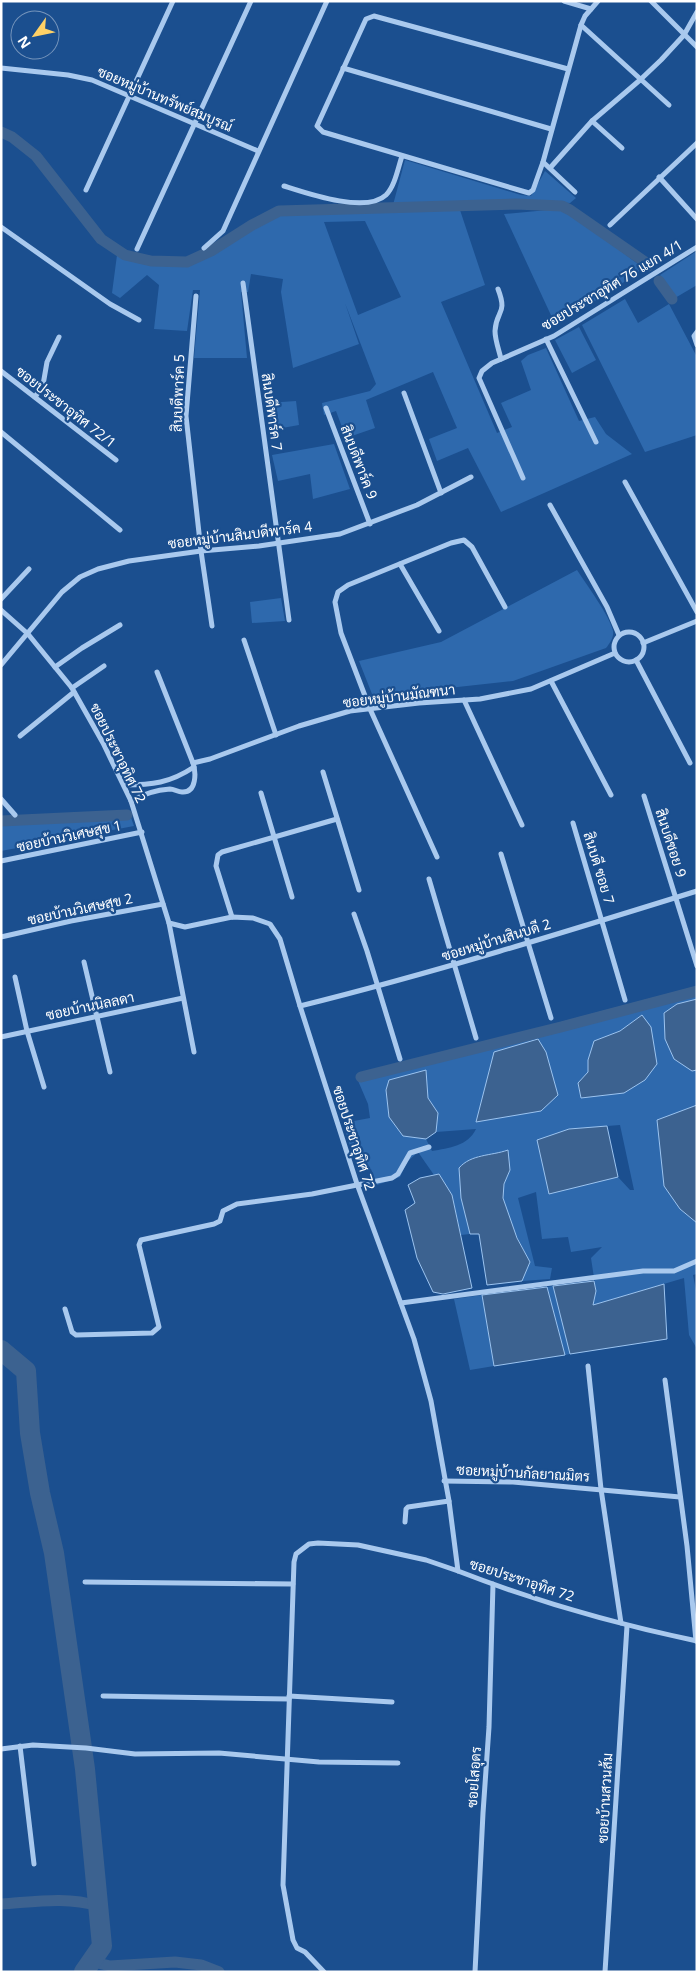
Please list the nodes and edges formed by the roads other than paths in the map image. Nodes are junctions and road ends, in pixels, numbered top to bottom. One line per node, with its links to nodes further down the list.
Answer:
1 (173, 1): 16 (street)
2 (251, 1): 19 (street)
3 (327, 1): 23 (street)
4 (564, 1): 7 (street)
5 (598, 1): 7 (street)
6 (651, 1): 10 (street)
7 (590, 9): 9 (street)
8 (697, 12): 10 (street)
9 (581, 25): 14 (street); 15 (street)
10 (684, 35): 11 (street); 15 (street)
11 (697, 47)
12 (1, 68): 16 (street, ซอยหมู่บ้านทรัพย์สมบูรณ์)
13 (343, 68): 14 (street); 20 (street); 24 (street)
14 (568, 69): 20 (street)
15 (640, 80): 17 (street); 18 (street)
16 (130, 96): 19 (street, ซอยหมู่บ้านทรัพย์สมบูรณ์); 29 (street)
17 (669, 105)
18 (592, 121): 22 (street); 26 (street)
19 (194, 123): 23 (street, ซอยหมู่บ้านทรัพย์สมบูรณ์); 36 (street)
20 (551, 129): 25 (street)
21 (697, 143): 27 (street)
22 (622, 148)
23 (258, 150): 35 (street)
24 (402, 156): 25 (street); 28 (street)
25 (543, 162): 26 (street)
26 (550, 168): 30 (street)
27 (659, 177): 31 (street); 32 (street)
28 (284, 186)
29 (86, 190)
30 (575, 192)
31 (697, 219)
32 (610, 225)
33 (1, 227): 40 (street)
34 (697, 247): 43 (street, ซอยประชาอุทิศ 76 แยก 4/1)
35 (204, 248)
36 (137, 249)
37 (243, 283): 60 (street, สินบดีพาร์ค 7)
38 (498, 289): 45 (street)
39 (196, 296): 61 (street, สินบดีพาร์ค 5)
40 (139, 320)
41 (697, 332): 44 (street)
42 (59, 337): 48 (street)
43 (546, 339): 45 (street, ซอยประชาอุทิศ 76 แยก 4/1); 51 (street)
44 (697, 345)
45 (501, 359): 54 (street, ซอยประชาอุทิศ 76 แยก 4/1)
46 (1, 371): 48 (street, ซอยประชาอุทิศ 72/1)
47 (404, 393): 56 (street)
48 (35, 397): 52 (street, ซอยประชาอุทิศ 72/1)
49 (326, 408): 58 (street, สินบดีพาร์ค 9)
50 (1, 432): 59 (street)
51 (596, 442)
52 (116, 460)
53 (472, 477): 56 (street, ซอยหมู่บ้านสินบดีพาร์ค 4)
54 (523, 478)
55 (625, 482): 67 (street)
56 (441, 493): 58 (street, ซอยหมู่บ้านสินบดีพาร์ค 4)
57 (550, 505): 74 (street)
58 (370, 524): 60 (street, ซอยหมู่บ้านสินบดีพาร์ค 4)
59 (120, 530)
60 (280, 543): 61 (street, ซอยหมู่บ้านสินบดีพาร์ค 4); 68 (street, สินบดีพาร์ค 7)
61 (201, 551): 71 (street, สินบดีพาร์ค 5); 73 (street, ซอยหมู่บ้านสินบดีพาร์ค 4)
62 (400, 564): 65 (street); 72 (street); 86 (street)
63 (29, 569): 64 (street)
64 (1, 598)
65 (505, 607)
66 (1, 610): 73 (street, ซอยประชาอุทิศ 72)
67 (697, 612)
68 (289, 620)
69 (697, 620): 76 (street)
70 (120, 625): 81 (street)
71 (212, 626)
72 (439, 631)
73 (28, 634): 79 (street, ซอยหมู่บ้านสินบดีพาร์ค 4); 81 (street, ซอยประชาอุทิศ 72)
74 (619, 635): 76 (street); 77 (street)
75 (244, 640): 87 (street)
76 (643, 643): 78 (street)
77 (615, 653): 78 (street); 83 (street, ซอยหมู่บ้านมัณฑนา)
78 (636, 660): 89 (street)
79 (1, 665)
80 (104, 666): 84 (street)
81 (55, 667): 84 (street, ซอยประชาอุทิศ 72)
82 (157, 672): 90 (street)
83 (551, 681): 85 (street, ซอยหมู่บ้านมัณฑนา); 94 (street)
84 (73, 690): 88 (street); 92 (street, ซอยประชาอุทิศ 72)
85 (464, 700): 86 (street, ซอยหมู่บ้านมัณฑนา); 101 (street)
86 (370, 709): 87 (street, ซอยหมู่บ้านมัณฑนา); 105 (street)
87 (276, 735): 90 (street, ซอยหมู่บ้านมัณฑนา)
88 (20, 736)
89 (690, 763)
90 (193, 765): 92 (street, ซอยหมู่บ้านมัณฑนา); 97 (street)
91 (323, 772): 99 (street)
92 (124, 785): 97 (street, ซอยประชาอุทิศ 72)
93 (261, 794): 103 (street)
94 (611, 795)
95 (644, 796): 111 (street, สินบดีซอย 9)
96 (1, 798): 98 (street)
97 (131, 800): 102 (street, ซอยประชาอุทิศ 72)
98 (15, 815)
99 (337, 818): 103 (street); 108 (street)
100 (573, 823): 115 (street, สินบดี ซอย 7)
101 (522, 825)
102 (142, 832): 106 (street, ซอยบ้านวิเศษสุข 1); 112 (street, ซอยประชาอุทิศ 72)
103 (274, 837): 110 (street); 114 (street)
104 (502, 854): 118 (street)
105 (437, 857)
106 (1, 861)
107 (429, 879): 120 (street)
108 (359, 890)
109 (697, 891): 111 (street, ซอยหมู่บ้านสินบดี 2)
110 (292, 897)
111 (676, 898): 115 (street, ซอยหมู่บ้านสินบดี 2); 121 (street, สินบดีซอย 9)
112 (163, 904): 116 (street, ซอยประชาอุทิศ 72); 117 (street, ซอยบ้านวิเศษสุข 2)
113 (354, 914): 123 (street)
114 (232, 917): 116 (street, ซอยประชาอุทิศ 72); 126 (street, ซอยประชาอุทิศ 72)
115 (603, 919): 118 (street, ซอยหมู่บ้านสินบดี 2); 125 (street, สินบดี ซอย 7)
116 (169, 923): 124 (street)
117 (1, 937)
118 (527, 943): 120 (street, ซอยหมู่บ้านสินบดี 2); 128 (street)
119 (84, 962): 127 (street)
120 (454, 965): 123 (street, ซอยหมู่บ้านสินบดี 2); 131 (street)
121 (697, 966)
122 (15, 977): 129 (street)
123 (377, 987): 126 (street, ซอยหมู่บ้านสินบดี 2); 133 (street)
124 (183, 998): 127 (street, ซอยบ้านนิลลดา); 132 (street)
125 (625, 1000)
126 (300, 1006): 137 (street, ซอยประชาอุทิศ 72)
127 (97, 1015): 129 (street, ซอยบ้านนิลลดา); 134 (street)
128 (551, 1018)
129 (28, 1031): 130 (street, ซอยบ้านนิลลดา); 135 (street)
130 (1, 1037)
131 (476, 1038)
132 (194, 1052)
133 (400, 1059)
134 (110, 1072)
135 (44, 1087)
136 (429, 1147): 137 (street)
137 (357, 1184): 139 (street, ซอยประชาอุทิศ 72); 140 (street)
138 (697, 1261): 139 (street)
139 (401, 1304): 143 (street, ซอยประชาอุทิศ 72)
140 (65, 1308)
141 (588, 1366): 144 (street, ซอยหมู่บ้านกัลยาณมิตร)
142 (665, 1380): 145 (street)
143 (444, 1481): 144 (street, ซอยหมู่บ้านกัลยาณมิตร); 146 (street, ซอยประชาอุทิศ 72)
144 (601, 1489): 145 (street, ซอยหมู่บ้านกัลยาณมิตร); 152 (street, ซอยหมู่บ้านกัลยาณมิตร)
145 (680, 1497): 153 (street)
146 (449, 1501): 147 (street); 148 (street, ซอยประชาอุทิศ 72)
147 (405, 1522)
148 (458, 1571): 150 (street); 151 (street, ซอยประชาอุทิศ 72)
149 (85, 1582): 150 (street)
150 (293, 1584): 155 (street)
151 (493, 1584): 152 (street, ซอยประชาอุทิศ 72); 163 (street, ซอยโสอุดร)
152 (624, 1624): 153 (street, ซอยประชาอุทิศ 72); 164 (street, ซอยบ้านสวนส้ม)
153 (696, 1641)
154 (103, 1696): 155 (street)
155 (289, 1697): 156 (street); 159 (street)
156 (392, 1702)
157 (20, 1746): 158 (street); 159 (street); 161 (street)
158 (1, 1749)
159 (287, 1758): 160 (street); 162 (street)
160 (398, 1763)
161 (34, 1864)
162 (324, 1972)
163 (475, 1972)
164 (604, 1972)

